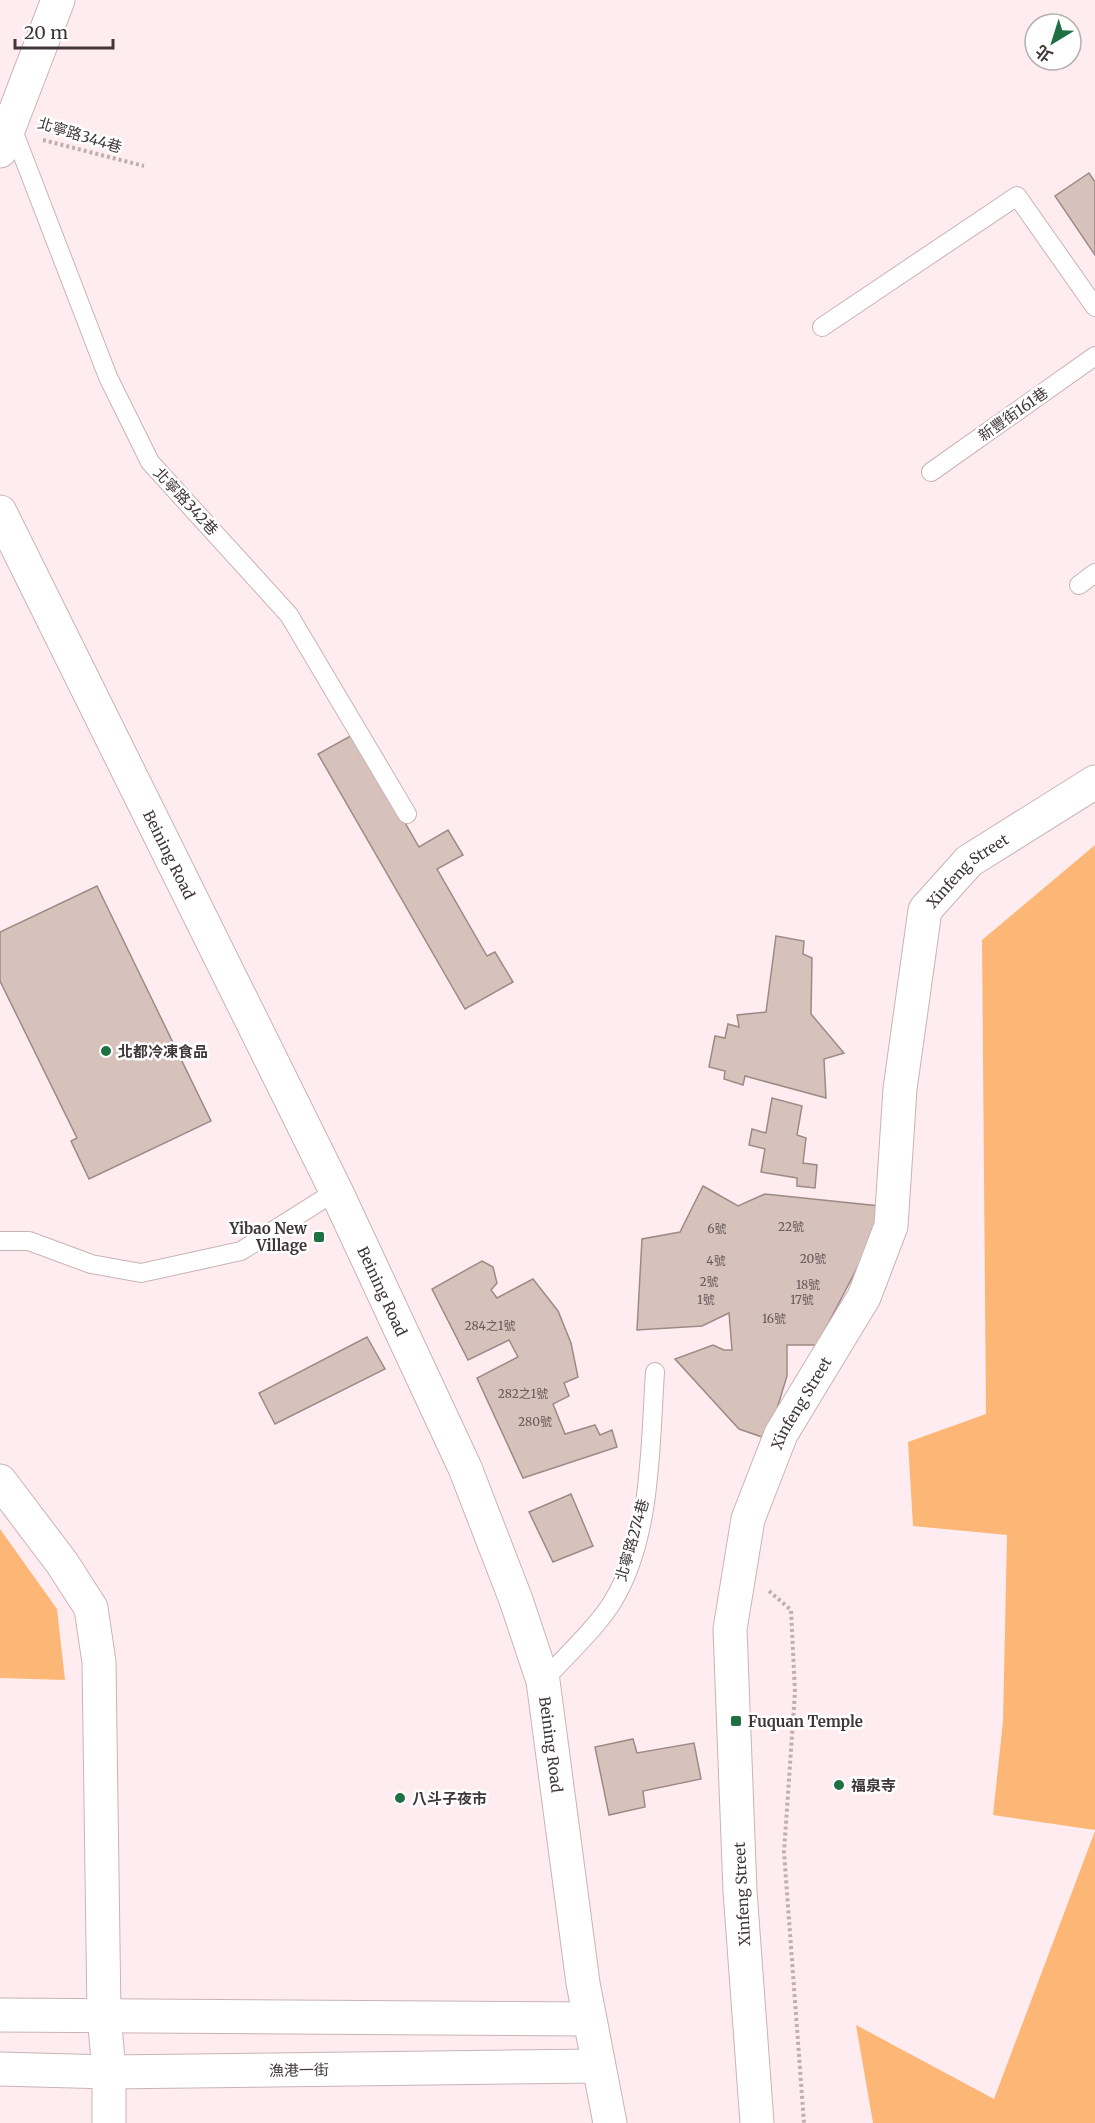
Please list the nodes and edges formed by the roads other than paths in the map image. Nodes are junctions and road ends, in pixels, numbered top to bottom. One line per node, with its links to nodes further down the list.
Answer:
1 (58, 0): 2 (street)
2 (3, 130): 11 (lane, 北寧路342巷)
3 (1095, 307): 4 (lane)
4 (822, 327)
5 (1095, 356): 6 (lane, 新豐街161巷)
6 (931, 472)
7 (0, 512): 12 (street, Beining Road)
8 (1095, 573): 9 (lane)
9 (1079, 585)
10 (1095, 782): 25 (street, Xinfeng Street)
11 (407, 814)
12 (336, 1191): 13 (lane); 16 (street, Beining Road)
13 (0, 1241)
14 (655, 1372): 16 (lane, 北寧路274巷)
15 (0, 1481): 17 (street)
16 (543, 1681): 19 (street, Beining Road)
17 (104, 2014): 18 (street); 19 (street); 22 (street)
18 (0, 2015)
19 (589, 2019): 20 (street, Beining Road)
20 (598, 2066): 22 (street, 漁港一街); 24 (street, Beining Road)
21 (0, 2068): 22 (street, 漁港一街)
22 (109, 2072): 23 (street)
23 (109, 2123)
24 (610, 2123)
25 (757, 2123)

